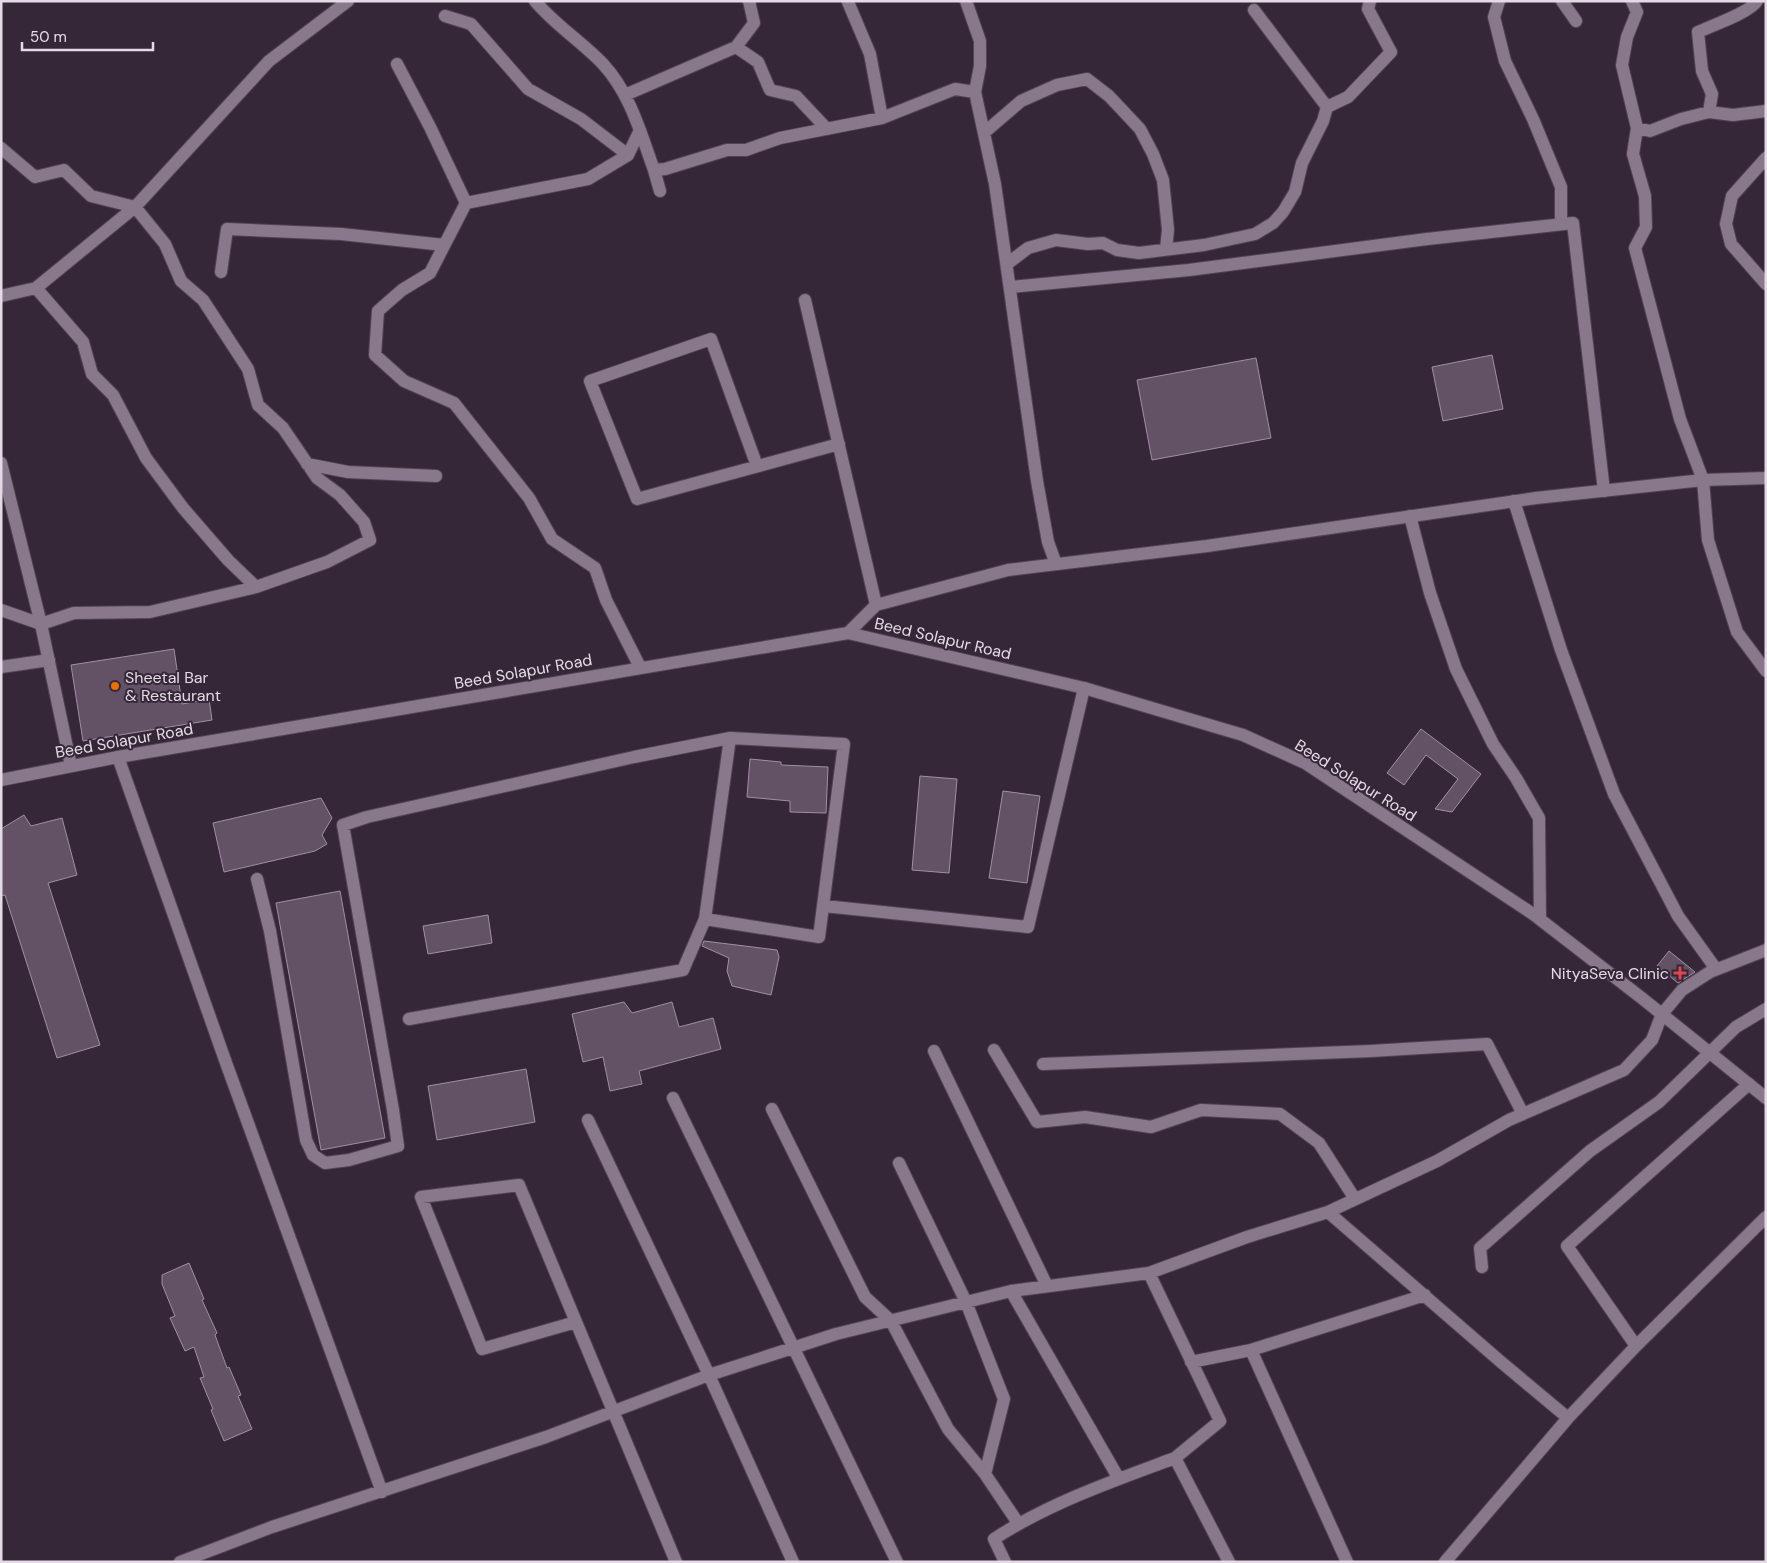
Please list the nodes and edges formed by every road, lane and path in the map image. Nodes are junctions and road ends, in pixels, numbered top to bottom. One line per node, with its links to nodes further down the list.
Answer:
1 (348, 1): 32 (street)
2 (535, 1): 17 (street)
3 (749, 1): 14 (street)
4 (966, 1): 16 (street)
5 (1370, 1): 18 (street)
6 (1499, 1): 33 (street)
7 (1562, 1): 13 (street)
8 (1632, 1): 22 (street)
9 (1758, 1): 20 (street)
10 (848, 2): 21 (street)
11 (1254, 10): 18 (street)
12 (444, 16): 27 (street)
13 (1576, 21)
14 (736, 47): 17 (street); 23 (street)
15 (397, 64): 31 (street)
16 (975, 92): 21 (street); 25 (street)
17 (625, 95): 24 (street)
18 (1327, 107): 35 (street)
19 (1766, 111): 20 (street)
20 (1709, 112): 22 (street)
21 (882, 118): 23 (street)
22 (1637, 128): 49 (street)
23 (828, 129): 29 (street)
24 (640, 130): 27 (street); 29 (street)
25 (985, 132): 35 (street); 36 (street)
26 (1, 148): 32 (street)
27 (628, 155): 31 (street)
28 (1766, 158): 38 (street)
29 (654, 170): 30 (street)
30 (660, 191)
31 (466, 203): 34 (street)
32 (135, 207): 40 (street); 45 (street)
33 (1561, 224): 39 (street); 50 (street)
34 (444, 245): 37 (street); 61 (street)
35 (1166, 249): 36 (street)
36 (1007, 264): 39 (street)
37 (221, 272)
38 (1766, 284)
39 (1010, 286): 53 (street)
40 (36, 288): 41 (street); 54 (street)
41 (1, 296)
42 (805, 300): 43 (street)
43 (839, 444): 46 (street); 55 (street)
44 (1, 463): 57 (street)
45 (307, 464): 47 (street); 54 (street)
46 (757, 466): 46 (street)
47 (436, 476)
48 (1766, 478): 49 (street)
49 (1703, 480): 50 (street); 62 (street)
50 (1604, 491): 51 (street)
51 (1514, 501): 52 (street); 73 (street)
52 (1410, 516): 53 (street); 71 (street)
53 (1056, 564): 55 (street)
54 (256, 587): 57 (street)
55 (876, 605): 58 (street)
56 (1, 610): 57 (street)
57 (41, 624): 59 (street)
58 (848, 633): 61 (street, Beed Solapur Road); 63 (street, Beed Solapur Road)
59 (49, 660): 60 (street); 66 (street)
60 (1, 667)
61 (640, 667): 65 (street, Beed Solapur Road)
62 (1766, 671)
63 (1084, 688): 69 (street); 71 (street, Beed Solapur Road)
64 (730, 738): 68 (street); 69 (street); 70 (street)
65 (118, 757): 66 (street, Beed Solapur Road); 109 (street)
66 (71, 766): 67 (street, Beed Solapur Road)
67 (1, 780)
68 (257, 879)
69 (824, 906): 70 (street)
70 (705, 919): 76 (street)
71 (1540, 919): 75 (street, Beed Solapur Road)
72 (1766, 950): 73 (street)
73 (1716, 969): 75 (street)
74 (1766, 1009): 79 (street)
75 (1662, 1014): 79 (street, Beed Solapur Road); 85 (street)
76 (409, 1019)
77 (994, 1050): 88 (street)
78 (934, 1051): 93 (street)
79 (1710, 1053): 81 (street, Beed Solapur Road); 91 (street)
80 (1043, 1064): 85 (street)
81 (1748, 1084): 83 (street, Beed Solapur Road); 99 (street)
82 (673, 1098): 100 (street)
83 (1766, 1098)
84 (772, 1109): 97 (street)
85 (1523, 1114): 88 (street)
86 (588, 1120): 103 (street)
87 (898, 1164): 96 (street)
88 (1355, 1199): 89 (street)
89 (1328, 1212): 92 (street); 95 (street)
90 (1766, 1217): 99 (street)
91 (1482, 1266)
92 (1149, 1273): 93 (street); 102 (street)
93 (1047, 1286): 94 (street)
94 (1011, 1291): 96 (street); 108 (street)
95 (1426, 1295): 101 (street); 105 (street)
96 (966, 1302): 97 (street); 107 (street)
97 (891, 1321): 100 (street); 107 (street)
98 (576, 1322): 98 (street); 104 (street)
99 (1636, 1346): 105 (street)
100 (793, 1347): 103 (street); 114 (street)
101 (1251, 1350): 102 (street); 117 (street)
102 (1191, 1362): 106 (street)
103 (709, 1375): 104 (street); 113 (street)
104 (614, 1412): 109 (street); 112 (street)
105 (1568, 1418): 118 (street)
106 (1175, 1458): 108 (street); 116 (street)
107 (986, 1474): 110 (street)
108 (1119, 1479): 110 (street)
109 (382, 1492): 111 (street)
110 (1018, 1523): 115 (street)
111 (180, 1562)
112 (676, 1562)
113 (793, 1562)
114 (897, 1562)
115 (1005, 1562)
116 (1229, 1562)
117 (1347, 1562)
118 (1444, 1562)

